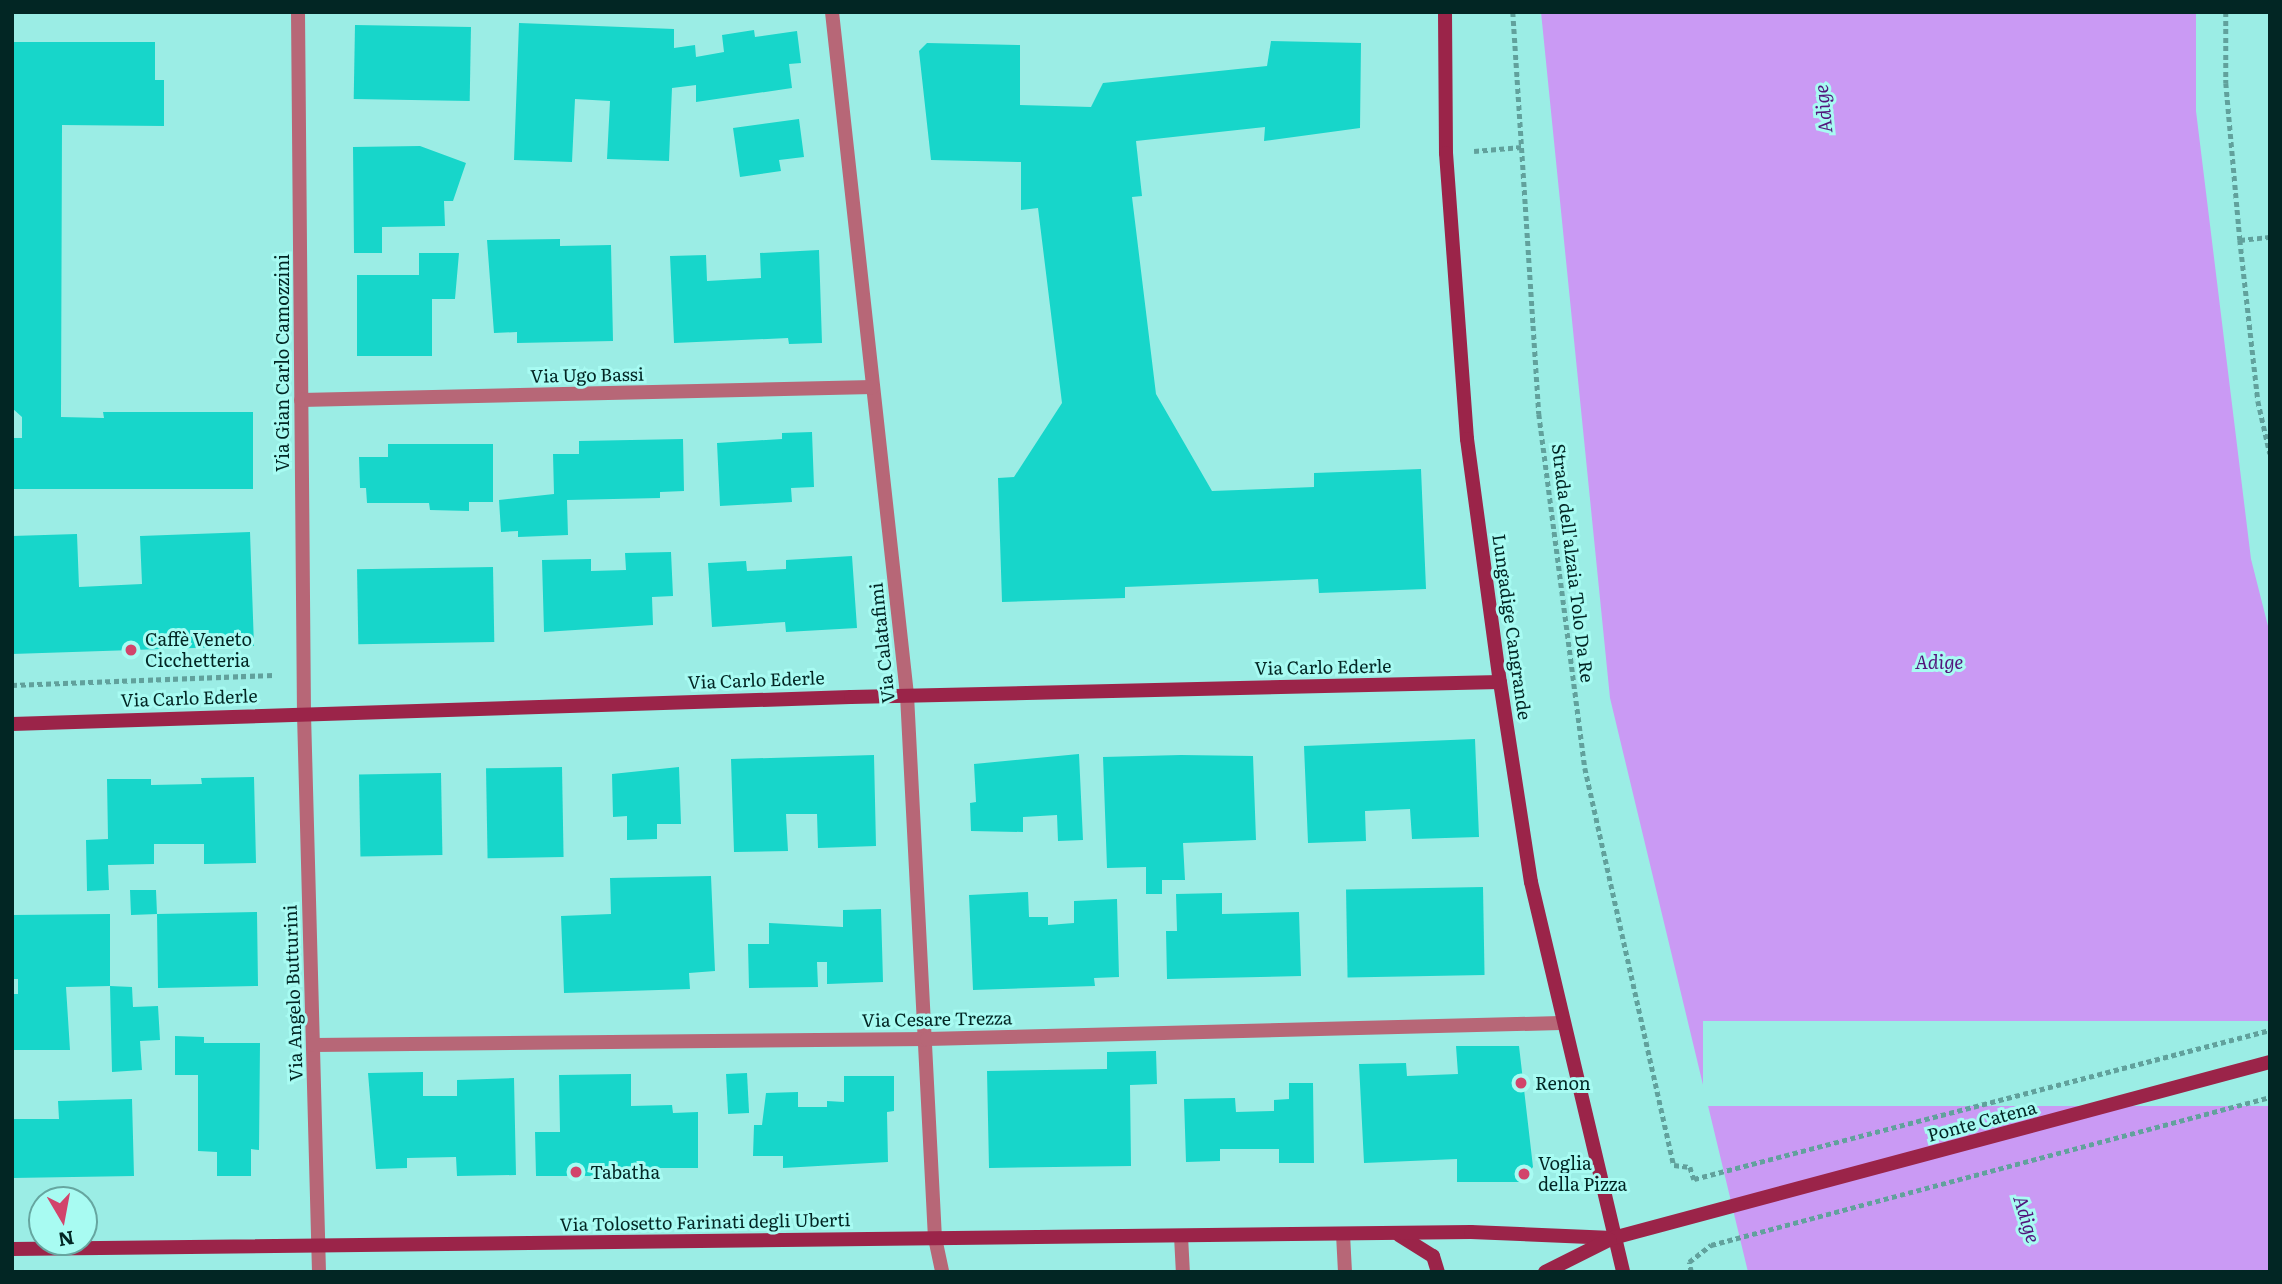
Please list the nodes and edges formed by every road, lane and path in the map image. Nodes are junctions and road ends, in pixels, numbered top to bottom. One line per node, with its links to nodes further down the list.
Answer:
1 (298, 12): 11 (street, Via Gian Carlo Camozzini)
2 (832, 12): 10 (street, Via Calatafimi)
3 (1445, 12): 7 (street, Lungadige Cangrande)
4 (1513, 12): 6 (path, Strada dell'alzaia Tolo Da Re)
5 (2226, 12): 9 (path)
6 (1522, 147): 7 (path); 20 (path, Strada dell'alzaia Tolo Da Re)
7 (1446, 153): 14 (street, Lungadige Cangrande)
8 (2270, 237): 9 (path)
9 (2240, 240): 12 (path)
10 (873, 387): 11 (street, Via Ugo Bassi); 16 (street, Via Calatafimi)
11 (302, 400): 17 (street, Via Gian Carlo Camozzini)
12 (2270, 454)
13 (274, 667): 15 (path)
14 (1500, 682): 16 (street, Via Carlo Ederle); 19 (street, Lungadige Cangrande)
15 (12, 685)
16 (908, 695): 17 (street, Via Carlo Ederle); 21 (street, Via Calatafimi)
17 (303, 714): 18 (street, Via Carlo Ederle); 22 (street, Via Angelo Butturini)
18 (12, 724)
19 (1561, 1023): 21 (street, Via Cesare Trezza); 30 (street, Lungadige Cangrande)
20 (2270, 1030)
21 (927, 1039): 22 (street, Via Cesare Trezza); 29 (street, Via Calatafimi)
22 (314, 1045): 31 (street, Via Angelo Butturini)
23 (2270, 1062): 25 (street, Ponte Catena)
24 (2270, 1097): 40 (path)
25 (1704, 1216): 30 (street, Via Tolosetto Farinati degli Uberti)
26 (1343, 1234): 27 (street, Via Tolosetto Farinati degli Uberti); 28 (street, Via Tolosetto Farinati degli Uberti); 36 (street)
27 (1398, 1234): 30 (street, Via Tolosetto Farinati degli Uberti); 37 (street)
28 (1181, 1236): 29 (street, Via Tolosetto Farinati degli Uberti); 35 (street)
29 (935, 1238): 31 (street, Via Tolosetto Farinati degli Uberti); 34 (street, Via Calatafimi)
30 (1613, 1238): 38 (street); 39 (street, Lungadige Cangrande)
31 (318, 1246): 32 (street, Via Tolosetto Farinati degli Uberti); 33 (street, Via Angelo Butturini)
32 (12, 1249)
33 (319, 1272)
34 (942, 1272)
35 (1183, 1272)
36 (1345, 1272)
37 (1438, 1272)
38 (1545, 1272)
39 (1623, 1272)
40 (1691, 1272)

